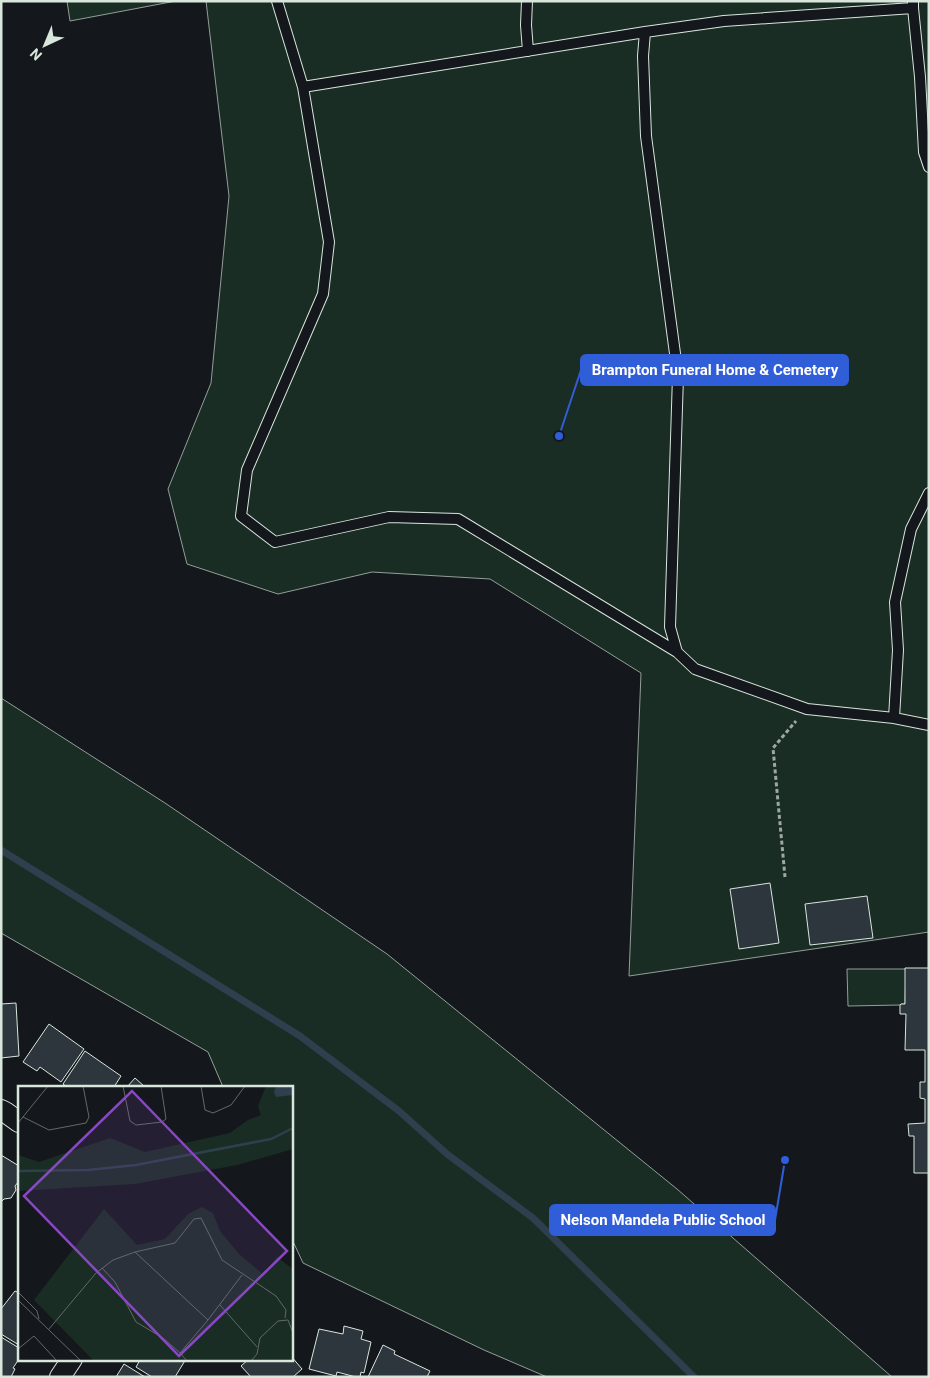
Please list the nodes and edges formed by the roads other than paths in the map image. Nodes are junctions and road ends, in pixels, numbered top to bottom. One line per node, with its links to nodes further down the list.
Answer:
1 (277, 1): 6 (lane)
2 (527, 1): 5 (lane)
3 (913, 5): 4 (lane); 7 (lane)
4 (646, 32): 5 (lane); 9 (lane)
5 (528, 51): 6 (lane)
6 (303, 87): 9 (lane)
7 (929, 167)
8 (929, 493): 10 (lane)
9 (677, 652): 10 (lane)
10 (894, 718): 11 (lane)
11 (929, 725)
12 (1, 1110): 13 (street)
13 (18, 1121)
14 (71, 1360): 15 (street)
15 (60, 1377)

